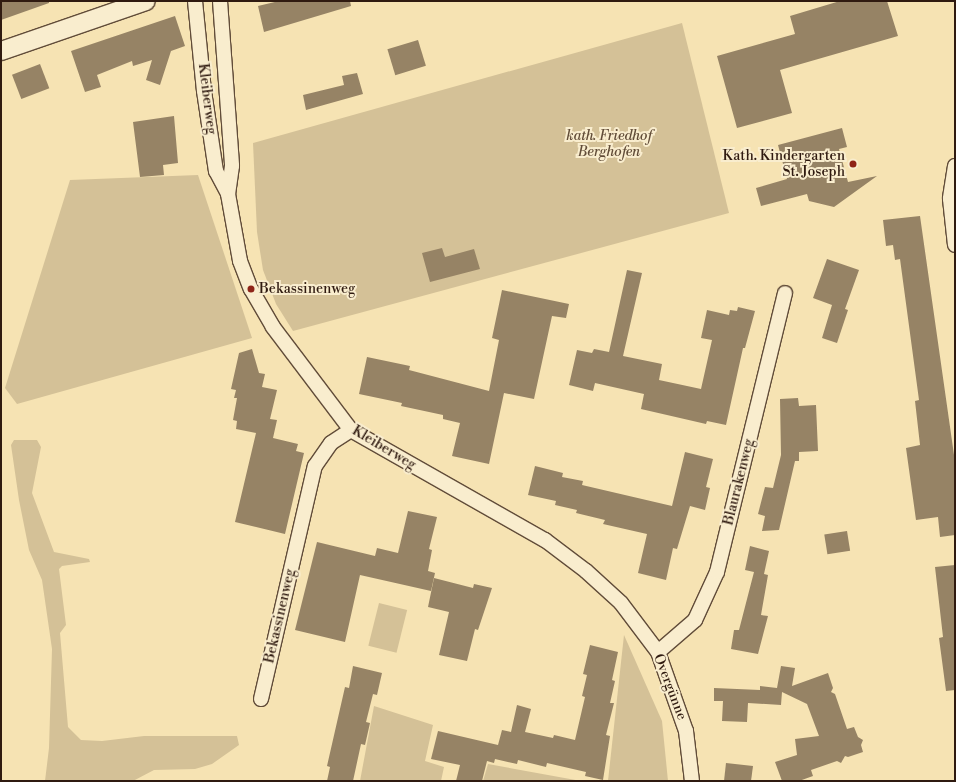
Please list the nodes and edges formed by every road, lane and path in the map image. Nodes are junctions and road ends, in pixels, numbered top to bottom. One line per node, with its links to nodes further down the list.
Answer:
1 (146, 1): 4 (street)
2 (195, 1): 6 (street, Kleiberweg)
3 (220, 1): 6 (street, Kleiberweg)
4 (1, 51)
5 (955, 166): 7 (street)
6 (228, 194): 9 (street, Kleiberweg)
7 (955, 244)
8 (785, 293): 11 (street, Blaurakenweg)
9 (351, 430): 10 (street, Kleiberweg); 12 (street, Bekassinenweg)
10 (621, 603): 11 (street, Overgünne)
11 (658, 652): 13 (street, Overgünne)
12 (261, 699)
13 (692, 781)

